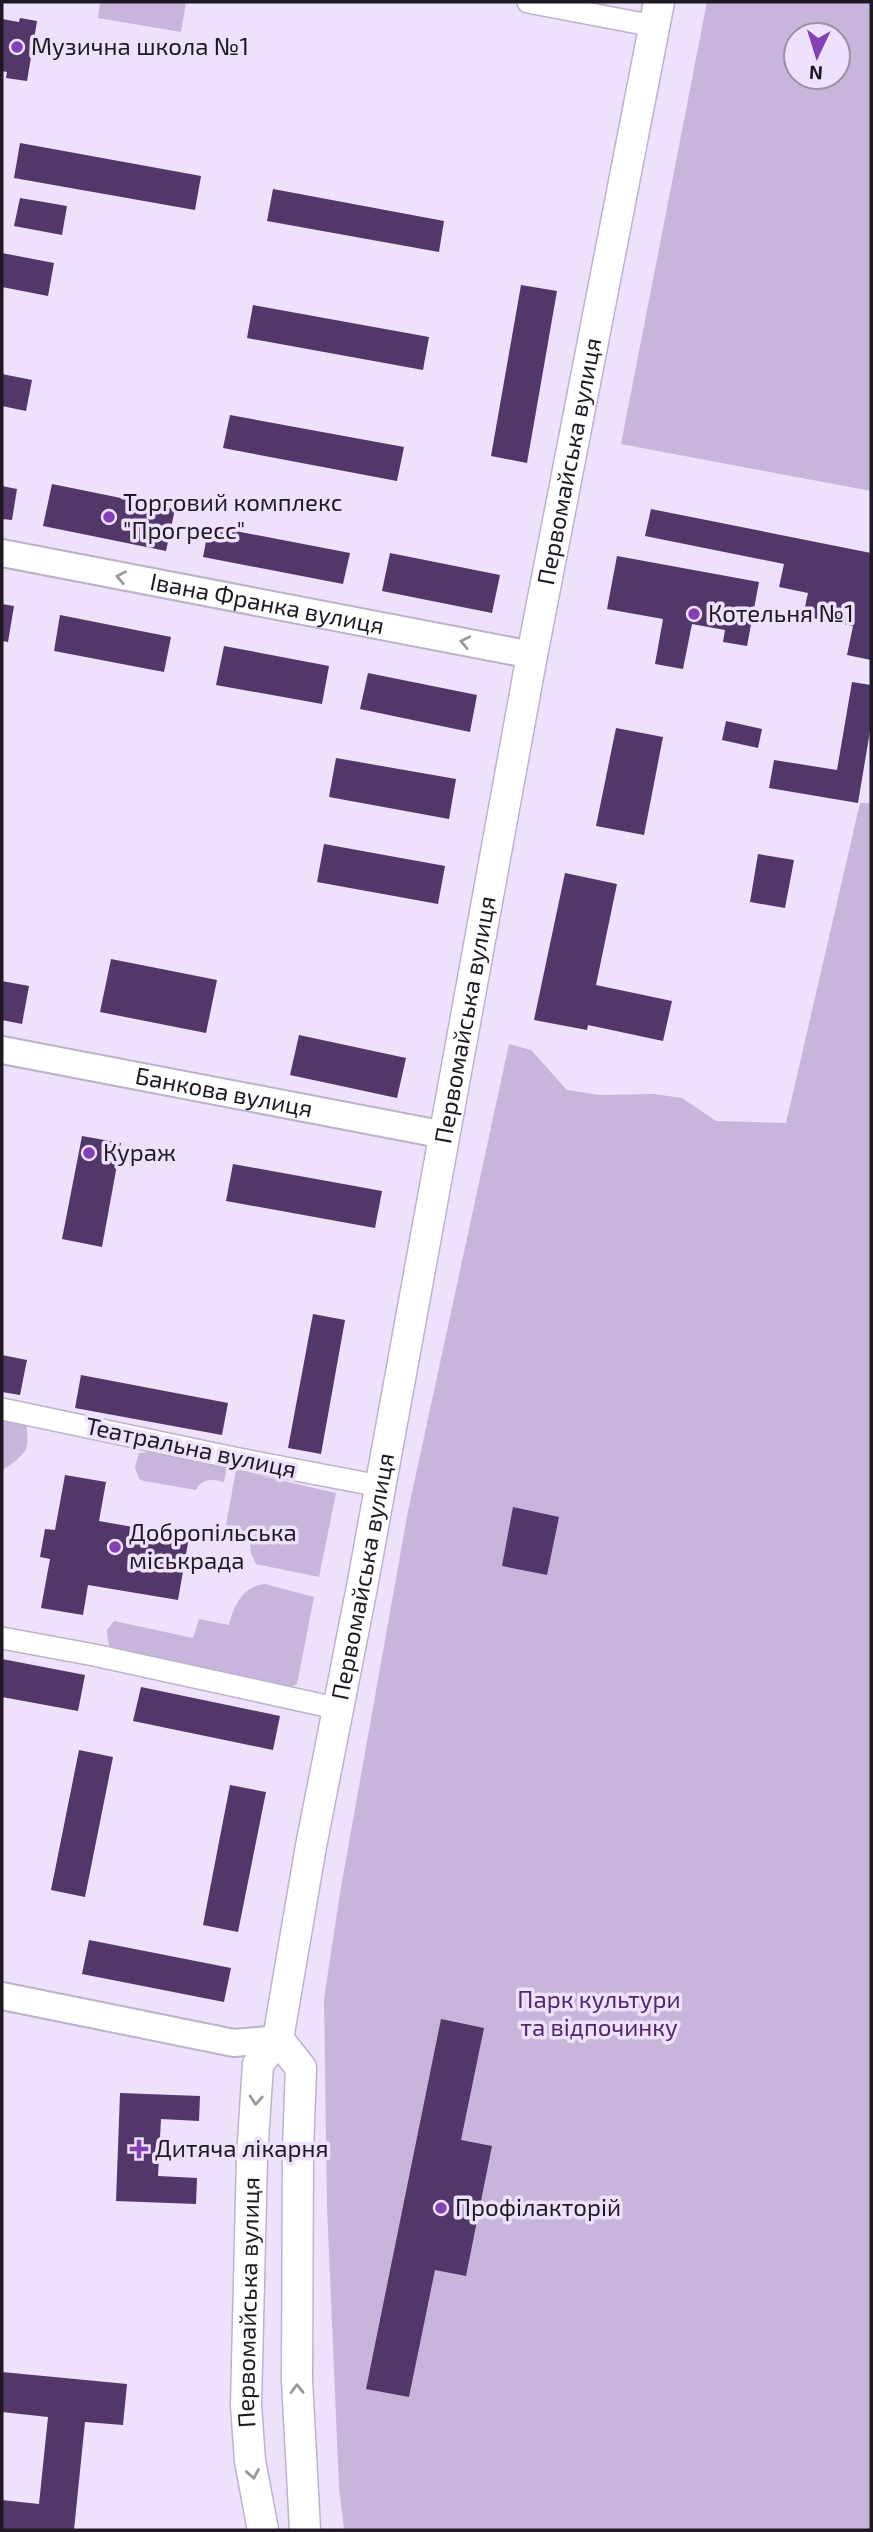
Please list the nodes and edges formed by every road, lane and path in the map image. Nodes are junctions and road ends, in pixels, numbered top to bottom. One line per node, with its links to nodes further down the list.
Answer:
1 (528, 2): 2 (street)
2 (657, 14): 4 (main road, Первомайська вулиця)
3 (2, 553): 4 (street, Івана Франка вулиця, one-way to 3)
4 (532, 656): 6 (main road, Первомайська вулиця)
5 (2, 1050): 6 (street, Банкова вулиця)
6 (445, 1135): 8 (main road, Первомайська вулиця)
7 (2, 1409): 8 (street, Театральна вулиця)
8 (380, 1486): 10 (main road, Первомайська вулиця)
9 (2, 1638): 10 (street)
10 (340, 1709): 12 (main road, Первомайська вулиця)
11 (2, 1996): 12 (street)
12 (278, 2039): 13 (main road, Первомайська вулиця, one-way to 13); 14 (main road, Первомайська вулиця, one-way to 12)
13 (263, 2530)
14 (305, 2530)

